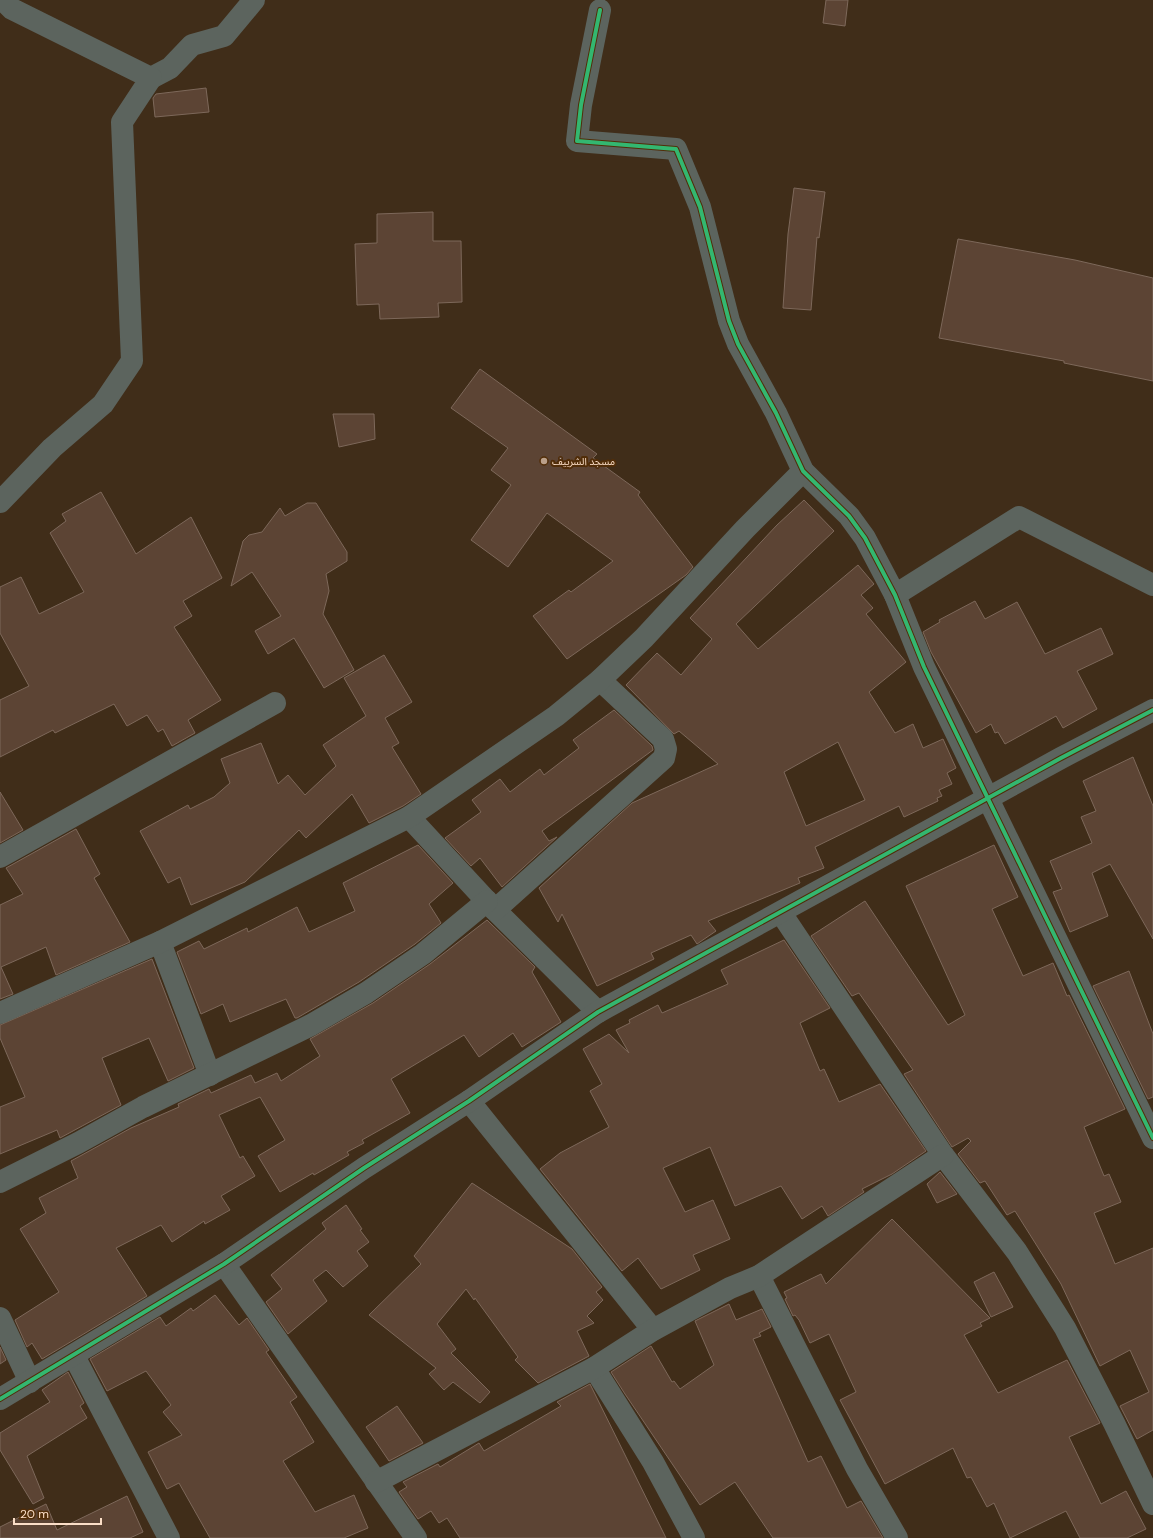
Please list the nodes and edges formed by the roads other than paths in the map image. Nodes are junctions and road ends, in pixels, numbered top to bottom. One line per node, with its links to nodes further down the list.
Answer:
1 (3, 0): 4 (street)
2 (254, 0): 4 (street)
3 (600, 10): 5 (street)
4 (151, 78): 6 (street)
5 (803, 471): 8 (street); 9 (street)
6 (0, 502)
7 (1153, 585): 8 (street)
8 (895, 595): 12 (street)
9 (600, 680): 13 (street); 15 (street)
10 (275, 703): 14 (street)
11 (1153, 710): 12 (street)
12 (989, 798): 16 (street); 22 (street)
13 (410, 817): 15 (street); 17 (street)
14 (0, 858)
15 (491, 906): 18 (street); 20 (street)
16 (781, 913): 18 (street); 23 (street)
17 (160, 942): 19 (street); 20 (street)
18 (598, 1012): 21 (street)
19 (0, 1013)
20 (210, 1075): 24 (street)
21 (468, 1101): 25 (street); 28 (street)
22 (1153, 1138)
23 (943, 1156): 26 (street); 34 (street)
24 (0, 1182)
25 (224, 1264): 29 (street); 33 (street)
26 (759, 1276): 28 (street); 38 (street)
27 (0, 1318): 31 (street)
28 (653, 1330): 30 (street)
29 (74, 1356): 31 (street); 35 (street)
30 (594, 1368): 33 (street); 37 (street)
31 (30, 1382): 32 (street)
32 (0, 1399)
33 (376, 1482): 36 (street)
34 (1153, 1504)
35 (169, 1538)
36 (416, 1538)
37 (694, 1538)
38 (897, 1538)

